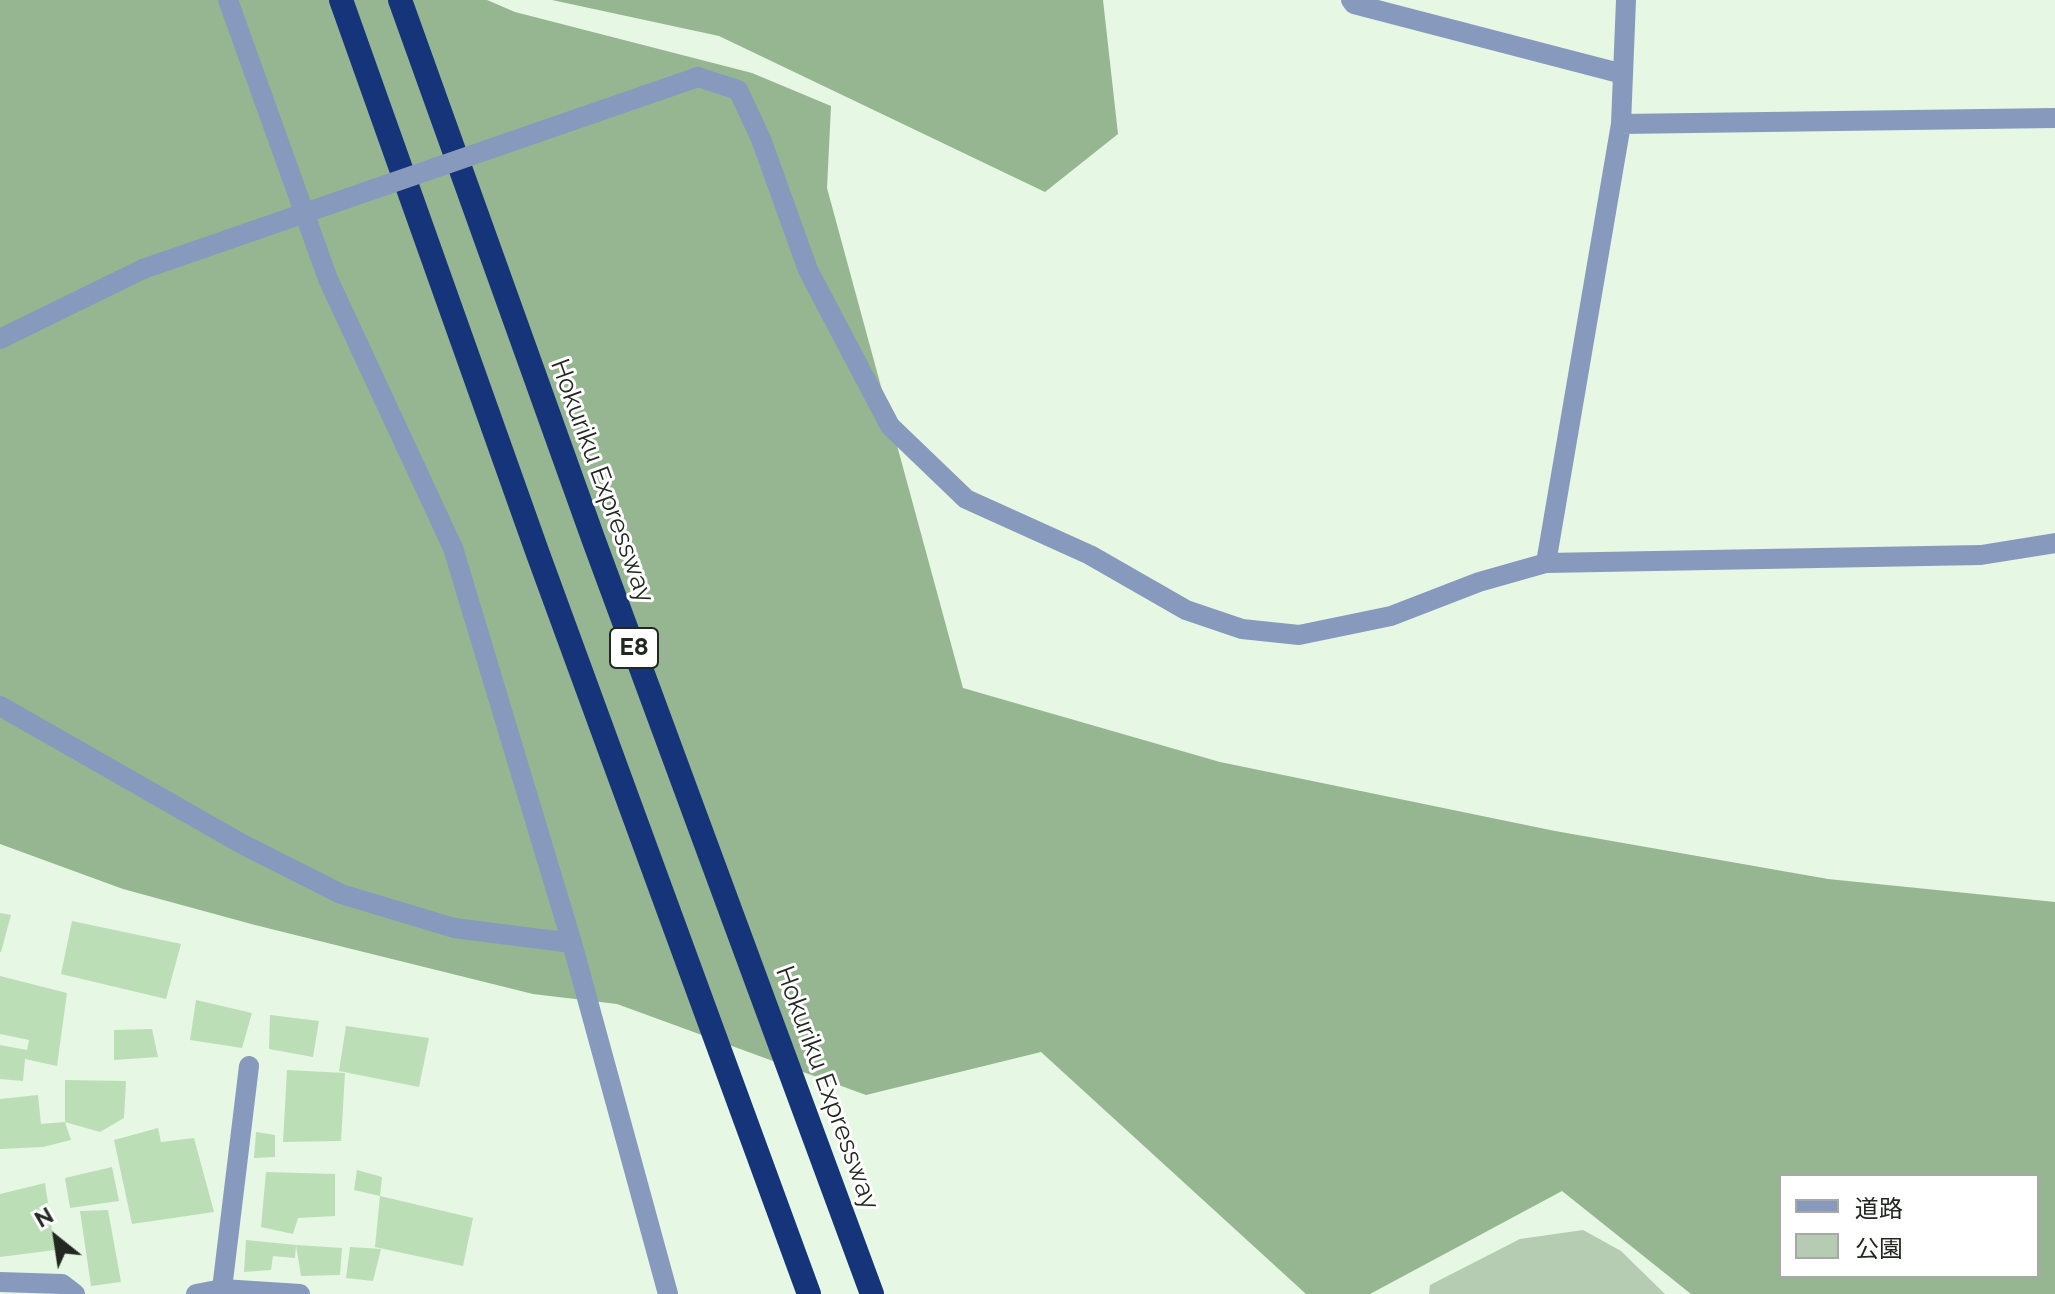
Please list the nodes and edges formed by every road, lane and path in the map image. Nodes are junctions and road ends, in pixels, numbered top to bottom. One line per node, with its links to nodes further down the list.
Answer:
1 (228, 0): 13 (street)
2 (341, 0): 21 (highway, E8)
3 (400, 0): 22 (highway, Hokuriku Expressway / E8)
4 (1351, 0): 6 (street)
5 (1626, 0): 6 (street)
6 (1623, 74): 8 (street)
7 (2055, 118): 8 (street)
8 (1621, 124): 11 (street)
9 (0, 339): 11 (street, bridge)
10 (2055, 543): 11 (street)
11 (1546, 563)
12 (0, 706): 13 (street)
13 (572, 943): 20 (street)
14 (249, 1066): 16 (street)
15 (0, 1282): 17 (street)
16 (222, 1289): 18 (street); 19 (street)
17 (75, 1294)
18 (196, 1294)
19 (300, 1294)
20 (668, 1294)
21 (809, 1294)
22 (872, 1294)

